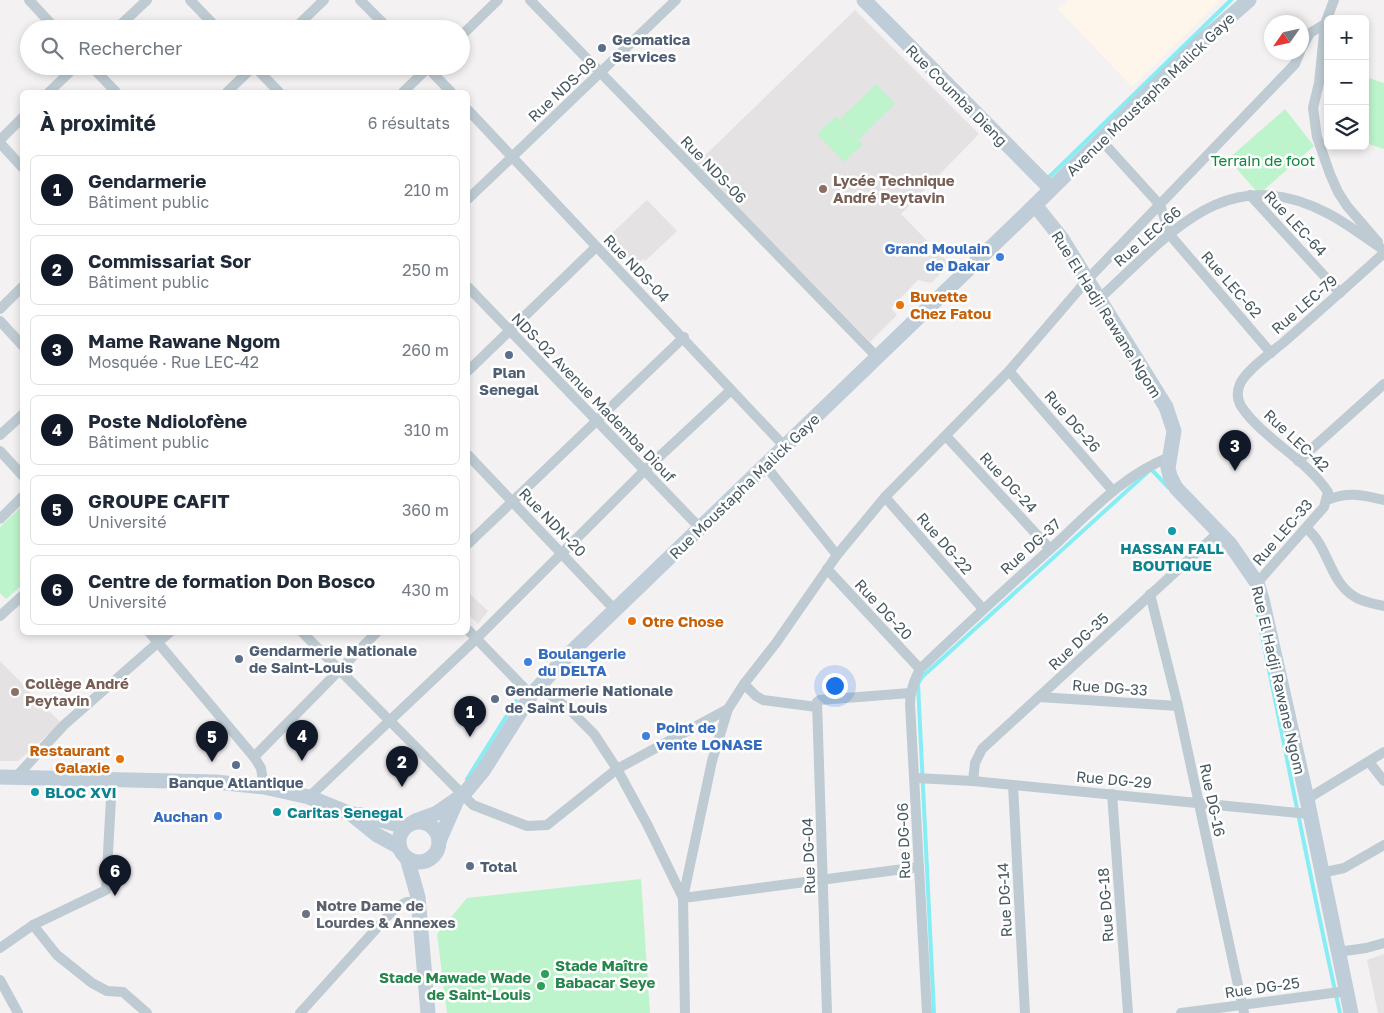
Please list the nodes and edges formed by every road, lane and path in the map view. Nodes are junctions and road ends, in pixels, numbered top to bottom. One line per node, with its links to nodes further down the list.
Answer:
1 (29, 0): 13 (street)
2 (147, 0): 14 (street)
3 (190, 0): 15 (street)
4 (324, 0): 16 (street)
5 (360, 0): 17 (street)
6 (498, 0): 19 (street)
7 (530, 0): 23 (street, Rue NDS-06)
8 (676, 0): 23 (street, Rue NDS-09)
9 (864, 0): 42 (street, Rue Coumba Dieng)
10 (1249, 0): 38 (street, Avenue Moustapha Malick Gaye)
11 (1334, 0): 12 (street)
12 (1328, 15)
13 (48, 20)
14 (126, 20)
15 (209, 20)
16 (303, 20)
17 (380, 20)
18 (1324, 25): 21 (street)
19 (470, 27)
20 (1324, 34): 49 (street)
21 (1309, 35)
22 (1297, 60): 46 (street)
23 (600, 74): 40 (street, Rue NDS-09); 61 (street, Rue NDS-06)
24 (67, 75): 30 (street)
25 (100, 75): 31 (street)
26 (245, 75): 32 (street)
27 (263, 75): 33 (street)
28 (420, 75): 34 (street)
29 (435, 75): 35 (street)
30 (51, 90)
31 (114, 90)
32 (229, 90)
33 (277, 90)
34 (405, 90)
35 (449, 90)
36 (470, 112): 40 (street, Rue NDS-04)
37 (20, 120): 39 (street)
38 (1101, 140): 42 (street, Avenue Moustapha Malick Gaye); 46 (street)
39 (0, 142): 41 (street)
40 (512, 156): 44 (street, Rue NDS-09); 48 (street, Rue NDS-04)
41 (20, 165)
42 (1051, 189): 45 (street, Rue Moustapha Malick Gaye)
43 (1250, 195): 47 (street, Rue LEC-66); 49 (street, Rue LEC-66); 53 (street, Rue LEC-64)
44 (470, 197)
45 (1035, 205): 50 (street, Rue El Hadji Rawane Ngom); 61 (street, Rue Moustapha Malick Gaye)
46 (1160, 205): 47 (street); 50 (street)
47 (1170, 236): 54 (street, Rue LEC-66); 60 (street, Rue LEC-62)
48 (596, 247): 57 (street); 58 (street, Rue NDS-04)
49 (1384, 251): 53 (street, Rue LEC-79)
50 (1088, 279): 54 (street, Rue El Hadji Rawane Ngom); 63 (street)
51 (20, 289): 55 (street)
52 (470, 289): 57 (street, NDS-02 Avenue Mademba Diouf)
53 (1340, 293): 60 (street, Rue LEC-79)
54 (1099, 299): 73 (street, Rue El Hadji Rawane Ngom)
55 (0, 308)
56 (0, 321): 59 (street)
57 (508, 330): 62 (street); 68 (street, NDS-02 Avenue Mademba Diouf)
58 (684, 337): 66 (street, Rue NDS-04); 68 (street)
59 (20, 343)
60 (1271, 353): 64 (street, Rue LEC-79)
61 (877, 357): 71 (street, Rue Moustapha Malick Gaye)
62 (470, 369)
63 (1009, 371): 70 (street); 79 (street, Rue DG-26)
64 (1244, 378): 75 (street, Rue LEC-42)
65 (1384, 384): 75 (street)
66 (731, 390): 71 (street, Rue NDS-04); 77 (street)
67 (20, 417): 69 (street)
68 (595, 420): 77 (street, NDS-02 Avenue Mademba Diouf); 82 (street)
69 (0, 435)
70 (946, 436): 80 (street); 90 (street, Rue DG-24)
71 (785, 447): 76 (street, Rue Moustapha Malick Gaye)
72 (0, 451): 78 (street)
73 (1170, 457): 79 (street, Rue DG-37); 88 (street, Rue El Hadji Rawane Ngom)
74 (470, 458): 82 (street, Rue NDN-20)
75 (1298, 461): 83 (street, Rue LEC-42)
76 (765, 465): 86 (street, Rue Moustapha Malick Gaye); 92 (street)
77 (644, 471): 86 (street, NDS-02 Avenue Mademba Diouf); 91 (street)
78 (20, 473)
79 (1114, 491): 90 (street, Rue DG-37)
80 (885, 497): 92 (street); 98 (street, Rue DG-22)
81 (20, 499): 85 (street)
82 (511, 500): 89 (street); 91 (street, Rue NDN-20)
83 (1328, 500): 84 (street); 87 (street, Rue LEC-33)
84 (1384, 500)
85 (0, 519)
86 (700, 528): 100 (street, Rue Moustapha Malick Gaye)
87 (1306, 528): 94 (street, Rue LEC-33); 97 (street)
88 (1218, 532): 94 (street, Rue El Hadji Rawane Ngom); 95 (street, Rue DG-35)
89 (470, 542)
90 (1050, 549): 98 (street, Rue DG-37)
91 (561, 553): 100 (street, Rue NDN-20); 106 (street)
92 (837, 555): 93 (street)
93 (827, 569): 109 (street, Rue DG-20); 110 (street)
94 (1257, 583): 133 (street, Rue El Hadji Rawane Ngom)
95 (1150, 594): 113 (street, Rue DG-35); 115 (street, Rue DG-16)
96 (20, 597): 99 (street)
97 (1384, 606)
98 (983, 609): 109 (street, Rue DG-37)
99 (2, 610)
100 (615, 610): 111 (street, Rue Moustapha Malick Gaye)
101 (470, 632): 106 (street)
102 (151, 635): 107 (street)
103 (167, 635): 107 (street)
104 (305, 635): 108 (street)
105 (374, 635): 108 (street)
106 (476, 639): 111 (street); 117 (street)
107 (158, 643): 119 (street); 122 (street)
108 (339, 669): 117 (street); 119 (street)
109 (920, 669): 112 (street, Rue DG-06)
110 (744, 684): 114 (street); 116 (street)
111 (535, 691): 121 (street); 131 (street, Rue Moustapha Malick Gaye)
112 (910, 693): 114 (street); 123 (street, Rue DG-06)
113 (1039, 697): 115 (street, Rue DG-33); 125 (street, Rue DG-35)
114 (818, 704): 142 (street, Rue DG-04)
115 (1178, 706): 132 (street, Rue DG-16)
116 (728, 709): 121 (street); 143 (street)
117 (389, 721): 130 (street); 131 (street)
118 (1384, 752): 120 (street)
119 (254, 757): 128 (street)
120 (1369, 762): 126 (street); 133 (street)
121 (617, 769): 131 (street); 143 (street)
122 (8, 777): 124 (street)
123 (916, 778): 125 (street, Rue DG-29); 140 (street, Rue DG-06)
124 (112, 780): 128 (street); 145 (street)
125 (973, 781): 127 (street, Rue DG-29)
126 (1384, 781)
127 (1013, 785): 129 (street, Rue DG-29); 159 (street, Rue DG-14)
128 (264, 787): 130 (street)
129 (1112, 794): 132 (street, Rue DG-29); 160 (street, Rue DG-18)
130 (309, 797): 134 (street)
131 (460, 798): 135 (street, Rue Moustapha Malick Gaye); 136 (street, Rue Moustapha Malick Gaye)
132 (1198, 802): 133 (street, Rue DG-29); 151 (street, Rue DG-16)
133 (1308, 806): 141 (street, Rue El Hadji Rawane Ngom)
134 (351, 814): 135 (street); 138 (street)
135 (410, 824): 136 (street); 138 (street)
136 (439, 841): 139 (street)
137 (1384, 845): 141 (street)
138 (403, 853): 139 (street); 144 (street)
139 (428, 860): 144 (street)
140 (919, 867): 142 (street); 158 (street, Rue DG-06)
141 (1321, 873): 148 (street, Rue El Hadji Rawane Ngom)
142 (824, 878): 143 (street); 157 (street, Rue DG-04)
143 (683, 898): 156 (street)
144 (418, 900): 154 (street); 155 (street)
145 (33, 925): 147 (street); 153 (street)
146 (1384, 943): 148 (street)
147 (0, 948)
148 (1338, 952): 150 (street, Rue El Hadji Rawane Ngom)
149 (0, 980): 152 (street)
150 (1347, 991): 151 (street, Rue DG-25); 162 (street, Rue El Hadji Rawane Ngom)
151 (1243, 1009): 161 (street, Rue DG-25)
152 (18, 1013)
153 (147, 1013)
154 (300, 1013)
155 (428, 1013)
156 (685, 1013)
157 (828, 1013)
158 (927, 1013)
159 (1024, 1013)
160 (1128, 1013)
161 (1181, 1013)
162 (1351, 1013)

